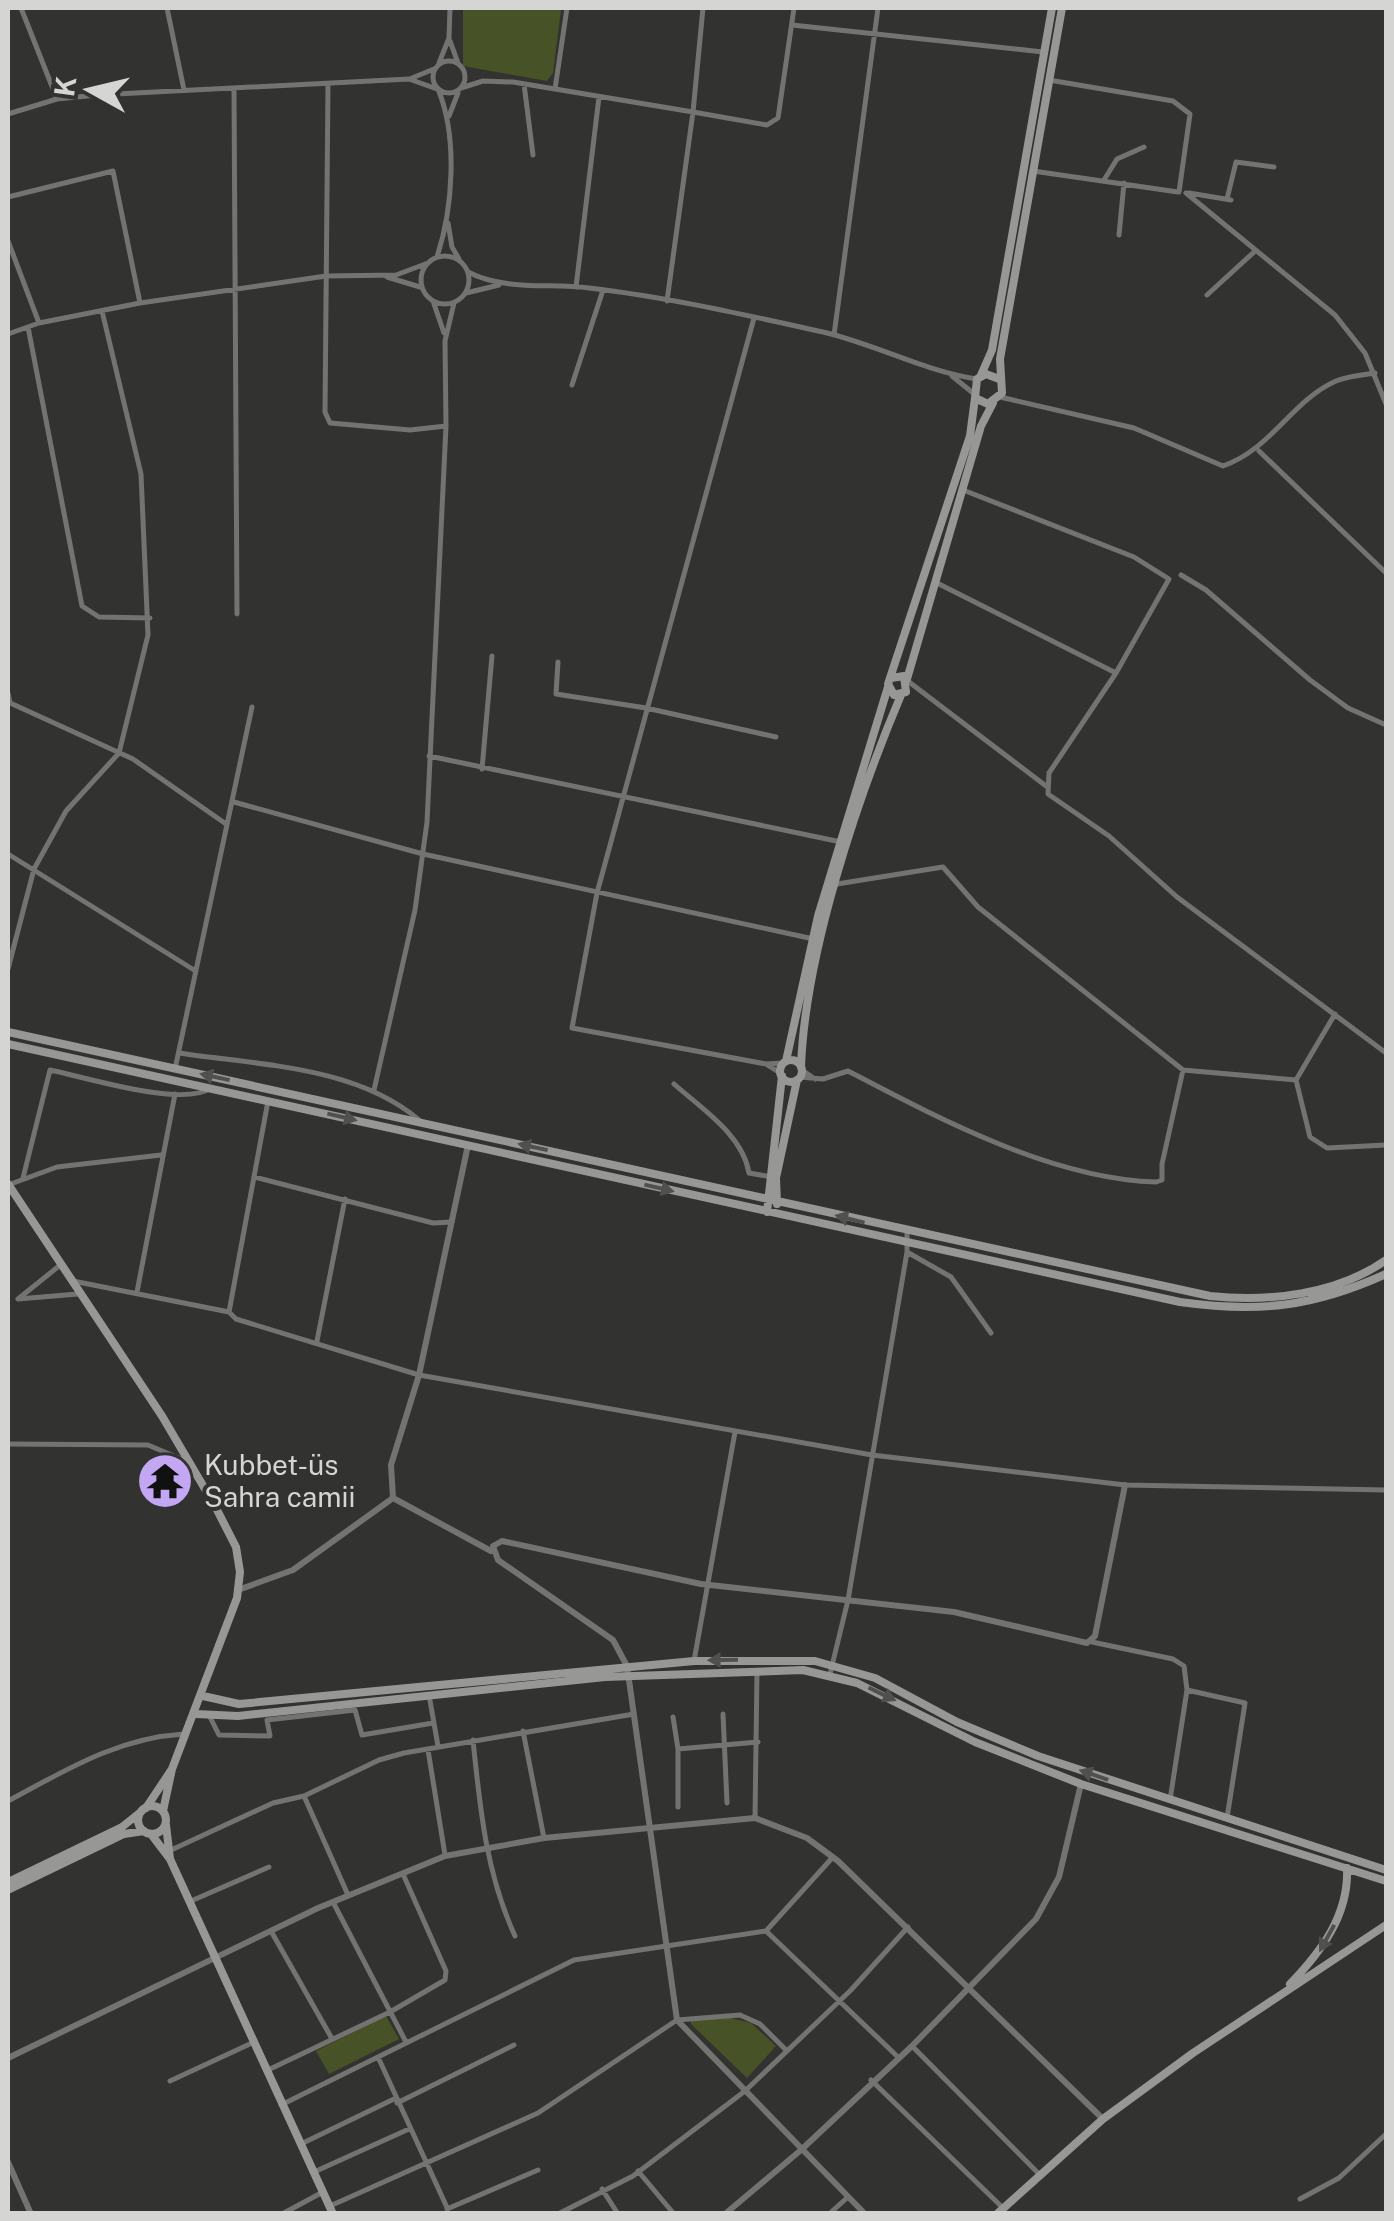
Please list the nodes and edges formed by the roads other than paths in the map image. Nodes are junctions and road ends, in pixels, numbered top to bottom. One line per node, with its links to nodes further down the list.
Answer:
1 (22, 8): 27 (street)
2 (167, 8): 25 (street)
3 (450, 8): 12 (street)
4 (567, 8): 24 (street)
5 (703, 8): 28 (street)
6 (794, 8): 10 (street)
7 (878, 8): 11 (street)
8 (1052, 8): 13 (main road)
9 (1062, 8): 17 (main road)
10 (792, 24): 11 (street); 28 (street)
11 (875, 34): 13 (street); 65 (street)
12 (449, 38): 14 (street); 15 (street)
13 (1044, 52): 69 (main road)
14 (437, 67): 15 (street); 16 (street); 22 (street)
15 (461, 67): 18 (street); 23 (street)
16 (409, 79): 20 (street); 22 (street)
17 (1049, 80): 34 (main road); 37 (street)
18 (483, 81): 19 (street); 23 (street)
19 (524, 84): 24 (street); 32 (street)
20 (328, 85): 21 (street); 48 (street)
21 (234, 89): 25 (street); 51 (street)
22 (438, 89): 23 (street); 30 (street)
23 (460, 89): 30 (street)
24 (556, 89): 26 (street)
25 (184, 90): 27 (street)
26 (599, 97): 28 (street); 50 (street)
27 (57, 99): 29 (street)
28 (693, 112): 57 (street)
29 (8, 114)
30 (449, 118): 39 (street)
31 (1144, 147): 35 (street)
32 (533, 155)
33 (1274, 167): 37 (street)
34 (1033, 170): 35 (street); 70 (main road)
35 (1104, 180): 36 (street)
36 (1124, 183): 37 (street); 40 (street)
37 (1182, 192): 42 (street)
38 (8, 197): 58 (street)
39 (448, 210): 43 (street); 44 (street)
40 (1119, 235)
41 (8, 242): 62 (street)
42 (1254, 252): 55 (street); 67 (street)
43 (437, 257): 44 (street); 45 (street)
44 (460, 262): 46 (street)
45 (428, 263): 47 (street); 53 (street)
46 (468, 272): 49 (street); 54 (street)
47 (380, 275): 48 (street); 53 (street)
48 (326, 276): 51 (street); 76 (street)
49 (507, 284): 50 (street); 54 (street)
50 (576, 287): 52 (street)
51 (237, 288): 58 (street); 82 (street)
52 (603, 290): 57 (street); 72 (street)
53 (424, 292): 56 (street)
54 (465, 294): 59 (street)
55 (1207, 296)
56 (433, 301): 59 (street); 66 (street)
57 (667, 301): 61 (street)
58 (140, 303): 60 (street)
59 (454, 303): 66 (street)
60 (102, 312): 62 (street); 83 (street)
61 (754, 318): 65 (street); 94 (street)
62 (38, 323): 63 (street)
63 (28, 326): 64 (street); 83 (street)
64 (8, 334)
65 (834, 335): 68 (street)
66 (445, 340): 76 (street)
67 (1374, 373): 71 (street); 77 (street)
68 (949, 375): 69 (street); 73 (street)
69 (979, 378): 70 (main road); 73 (main road)
70 (999, 380): 74 (main road)
71 (1382, 380): 75 (street)
72 (572, 386)
73 (974, 396): 74 (main road); 88 (main road)
74 (996, 400): 77 (street); 78 (main road)
75 (1386, 404)
76 (446, 426): 98 (street)
77 (1258, 450): 79 (street)
78 (963, 490): 81 (main road); 86 (street)
79 (1386, 573)
80 (1181, 574): 95 (street)
81 (934, 582): 86 (street); 87 (main road)
82 (238, 614)
83 (150, 618): 97 (street)
84 (492, 656): 99 (street)
85 (558, 662): 94 (street)
86 (1116, 673): 100 (street)
87 (908, 680): 88 (main road); 90 (main road); 91 (street)
88 (890, 682): 90 (main road); 104 (main road)
89 (8, 693): 92 (street)
90 (902, 695): 91 (street); 108 (main road)
91 (926, 697): 100 (street)
92 (9, 702): 97 (street)
93 (252, 707): 102 (street)
94 (646, 708): 96 (street); 101 (street)
95 (1386, 725)
96 (776, 738)
97 (118, 753): 103 (street); 107 (street)
98 (429, 756): 99 (street); 106 (street)
99 (482, 769): 101 (street)
100 (1046, 786): 113 (street)
101 (623, 798): 104 (street); 109 (street)
102 (234, 802): 103 (street); 106 (street)
103 (226, 824): 112 (street)
104 (841, 842): 119 (main road)
105 (8, 854): 107 (street)
106 (423, 854): 109 (street); 127 (street)
107 (34, 869): 111 (street); 112 (street)
108 (837, 884): 121 (street); 122 (main road)
109 (597, 893): 110 (street); 119 (street)
110 (809, 938)
111 (8, 968)
112 (194, 970): 116 (street)
113 (1334, 1014): 117 (street); 123 (street)
114 (8, 1032): 120 (main road)
115 (8, 1044): 118 (main road)
116 (178, 1053): 120 (street); 127 (street)
117 (1386, 1053)
118 (109, 1066): 124 (street); 126 (main road)
119 (783, 1068): 122 (main road); 122 (main road); 135 (main road)
120 (175, 1069): 130 (main road, one-way to 120)
121 (1184, 1070): 122 (street); 123 (street)
122 (800, 1074): 135 (main road)
123 (1296, 1080): 132 (street)
124 (106, 1082): 128 (street); 136 (street)
125 (674, 1084): 135 (street)
126 (210, 1088): 128 (street); 129 (main road)
127 (374, 1090): 130 (street)
128 (175, 1094): 133 (street)
129 (268, 1101): 131 (main road, one-way to 131); 134 (street)
130 (419, 1120): 139 (main road, one-way to 130)
131 (468, 1145): 140 (main road, one-way to 140); 141 (street)
132 (1386, 1146)
133 (162, 1154): 136 (street); 148 (street)
134 (254, 1177): 138 (street); 152 (street)
135 (772, 1177): 139 (main road)
136 (23, 1178): 137 (street)
137 (8, 1184): 145 (main road)
138 (346, 1199): 141 (street); 154 (street)
139 (773, 1199): 140 (main road); 142 (main road, one-way to 139)
140 (771, 1213): 143 (main road)
141 (452, 1222): 155 (street)
142 (907, 1233): 143 (street); 144 (main road)
143 (907, 1248): 146 (main road); 153 (street); 158 (street)
144 (1386, 1260)
145 (59, 1266): 147 (main road); 150 (street)
146 (1386, 1274)
147 (70, 1280): 148 (street); 149 (main road)
148 (136, 1292): 152 (street)
149 (78, 1294): 150 (street); 159 (main road)
150 (18, 1299): 151 (street)
151 (8, 1301)
152 (229, 1312): 154 (street)
153 (991, 1333)
154 (317, 1340): 155 (street)
155 (419, 1374): 156 (street); 162 (street)
156 (735, 1432): 158 (street); 164 (street)
157 (8, 1444): 159 (street)
158 (872, 1456): 160 (street); 166 (street)
159 (190, 1463): 165 (main road)
160 (1125, 1485): 161 (street); 167 (street)
161 (1386, 1490)
162 (393, 1498): 163 (street); 165 (street)
163 (491, 1551): 164 (street); 171 (street)
164 (707, 1585): 166 (street); 168 (street)
165 (238, 1590): 174 (main road)
166 (848, 1600): 167 (street); 169 (street)
167 (1092, 1642): 172 (street)
168 (694, 1660): 169 (main road, one-way to 168); 171 (main road)
169 (831, 1669): 170 (main road); 190 (main road, one-way to 190); 192 (main road, one-way to 169)
170 (757, 1670): 171 (main road); 184 (street)
171 (628, 1672): 173 (main road); 174 (main road); 176 (street)
172 (1188, 1690): 192 (street); 199 (street)
173 (429, 1695): 178 (main road); 180 (street)
174 (203, 1696): 175 (main road)
175 (196, 1714): 178 (main road); 182 (main road)
176 (634, 1714): 181 (street); 201 (street)
177 (723, 1714): 185 (street)
178 (210, 1717): 180 (street)
179 (673, 1718): 187 (street)
180 (434, 1723): 186 (street)
181 (523, 1731): 183 (street); 203 (street)
182 (188, 1734): 189 (main road); 193 (street)
183 (473, 1740): 186 (street); 204 (street)
184 (758, 1742): 185 (street); 198 (street)
185 (727, 1743): 187 (street); 194 (street)
186 (438, 1746): 188 (street)
187 (678, 1748): 195 (street)
188 (428, 1750): 191 (street); 206 (street)
189 (172, 1769): 196 (main road); 197 (main road)
190 (1081, 1784): 209 (main road); 224 (street)
191 (304, 1796): 205 (street); 214 (street)
192 (1170, 1800): 199 (main road)
193 (8, 1801)
194 (727, 1804)
195 (678, 1807)
196 (144, 1810): 197 (main road); 202 (main road); 213 (main road)
197 (163, 1811): 200 (main road)
198 (755, 1818): 201 (street); 207 (street)
199 (1227, 1818): 210 (main road)
200 (166, 1824): 202 (main road); 205 (main road)
201 (651, 1826): 203 (street); 222 (street)
202 (148, 1832): 205 (main road); 213 (main road)
203 (544, 1838): 204 (street)
204 (486, 1848): 206 (street); 221 (street)
205 (170, 1855): 215 (main road)
206 (445, 1856): 211 (street)
207 (833, 1857): 218 (street); 220 (street)
208 (269, 1867): 215 (street)
209 (1347, 1868): 212 (main road); 225 (main road, one-way to 225)
210 (1386, 1870)
211 (402, 1872): 214 (street); 227 (street)
212 (1386, 1881)
213 (8, 1886)
214 (348, 1895): 216 (street)
215 (188, 1902): 223 (main road)
216 (333, 1902): 219 (street); 227 (street)
217 (1386, 1926): 225 (main road)
218 (908, 1927): 224 (street); 226 (street)
219 (270, 1930): 223 (street); 229 (street)
220 (766, 1931): 222 (street); 226 (street)
221 (514, 1936)
222 (667, 1947): 228 (street); 230 (street)
223 (213, 1958): 231 (main road); 236 (street)
224 (970, 1990): 233 (street); 244 (street)
225 (1280, 1994): 244 (main road)
226 (838, 2002): 234 (street); 237 (street)
227 (390, 2012): 229 (street); 230 (street)
228 (678, 2020): 234 (street); 241 (street); 250 (street)
229 (330, 2037): 238 (street)
230 (406, 2042): 235 (street)
231 (252, 2043): 238 (main road); 240 (street)
232 (514, 2045): 242 (street)
233 (912, 2046): 237 (street); 254 (street)
234 (787, 2051): 241 (street)
235 (378, 2057): 242 (street); 243 (street)
236 (8, 2058)
237 (898, 2058): 239 (street)
238 (266, 2071): 243 (main road)
239 (871, 2080): 248 (street); 261 (street)
240 (170, 2081)
241 (744, 2091): 248 (street); 253 (street)
242 (396, 2101): 245 (street); 247 (street)
243 (282, 2104): 247 (main road)
244 (1103, 2119): 254 (main road)
245 (409, 2129): 250 (street); 252 (street)
246 (1386, 2134): 258 (street)
247 (302, 2144): 252 (main road)
248 (802, 2150): 257 (street); 267 (street)
249 (8, 2162): 262 (street)
250 (424, 2165): 259 (street); 260 (street)
251 (538, 2170): 260 (street)
252 (314, 2172): 256 (main road)
253 (638, 2172): 255 (street); 266 (street)
254 (1041, 2176): 261 (main road)
255 (602, 2189): 264 (street); 265 (street)
256 (323, 2192): 259 (main road); 263 (street)
257 (848, 2197): 268 (street); 269 (street)
258 (1300, 2199)
259 (331, 2210)
260 (448, 2211)
261 (1000, 2211)
262 (32, 2214)
263 (282, 2214)
264 (558, 2214)
265 (618, 2214)
266 (674, 2214)
267 (725, 2214)
268 (829, 2214)
269 (865, 2214)

